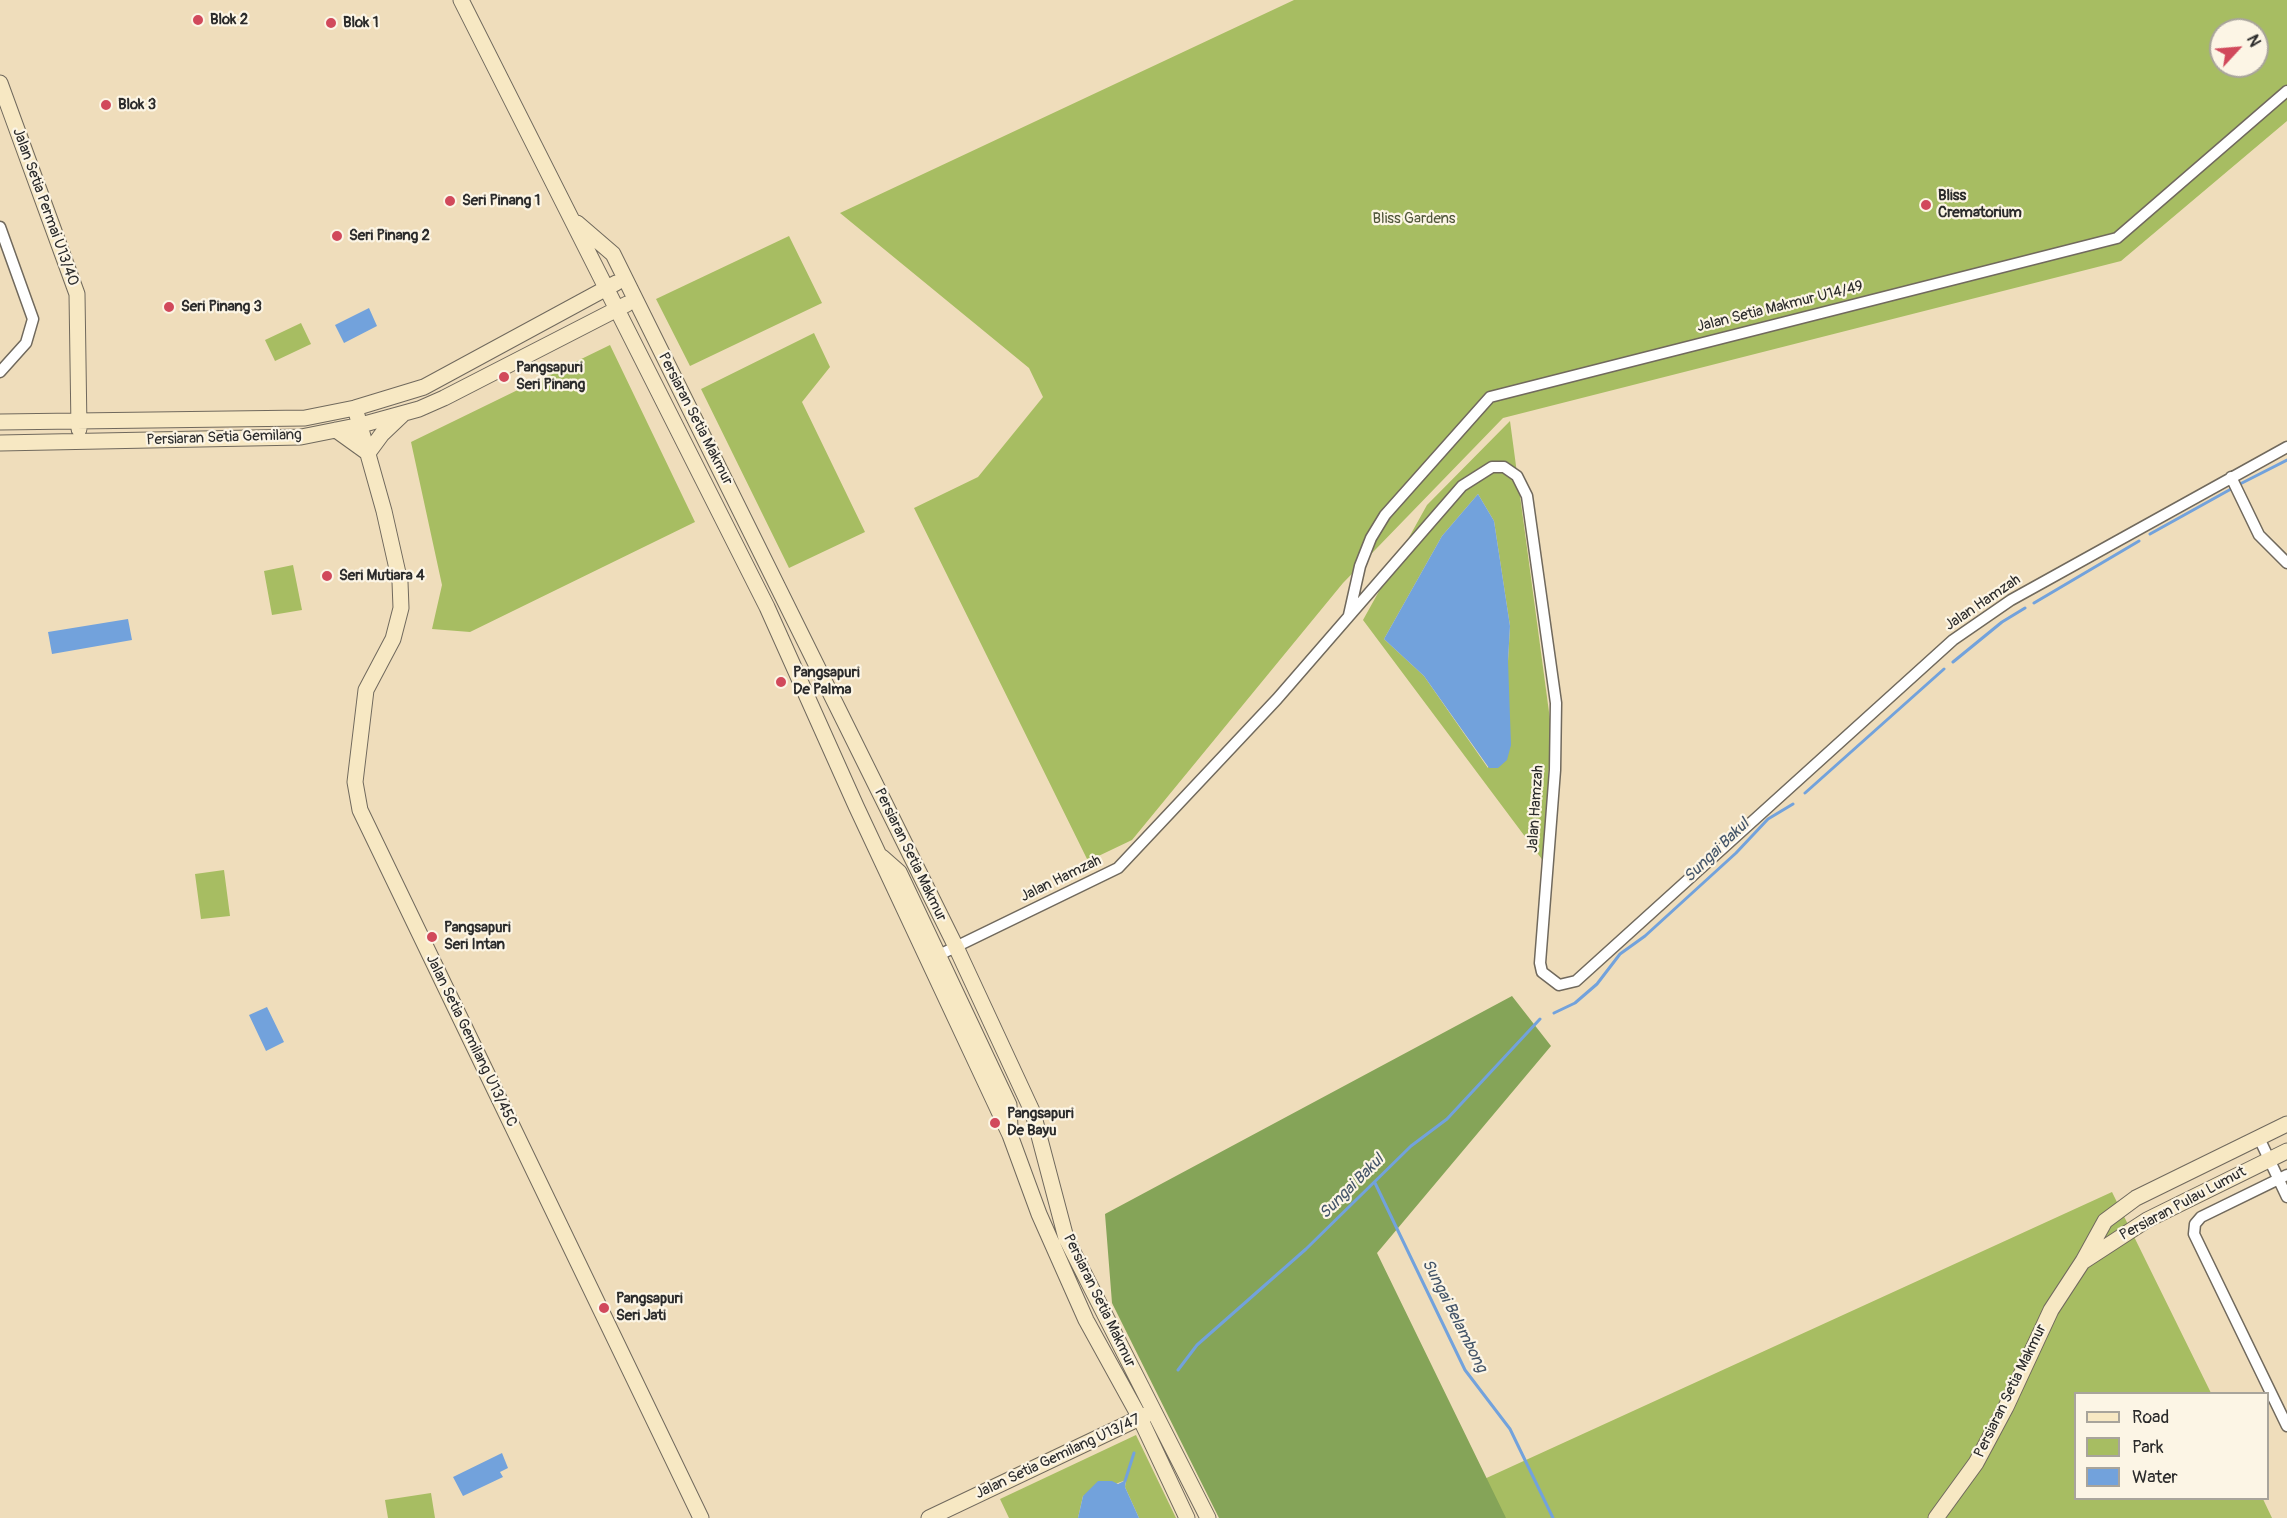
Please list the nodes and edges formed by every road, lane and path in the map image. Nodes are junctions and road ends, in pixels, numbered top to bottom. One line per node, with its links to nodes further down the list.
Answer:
1 (461, 0): 4 (street, Persiaran Setia Makmur)
2 (0, 83): 13 (street, Jalan Setia Permai U13/40)
3 (2287, 91): 23 (street, Jalan Setia Makmur U14/49)
4 (568, 215): 6 (street, Persiaran Setia Makmur); 7 (street, Persiaran Setia Makmur)
5 (0, 227): 10 (street)
6 (625, 279): 7 (street, Persiaran Setia Gemilang); 8 (street, Persiaran Setia Makmur)
7 (608, 287): 9 (street, Persiaran Setia Makmur); 11 (street, Persiaran Setia Gemilang)
8 (635, 299): 9 (street, Persiaran Setia Gemilang); 25 (street, Persiaran Setia Makmur)
9 (618, 308): 12 (street, Persiaran Setia Gemilang); 24 (street, Persiaran Setia Makmur)
10 (0, 372)
11 (355, 408): 13 (street, Persiaran Setia Gemilang); 15 (street, Jalan Setia Gemilang U13/45C)
12 (404, 414): 15 (street, Persiaran Setia Gemilang); 20 (street)
13 (79, 421): 14 (street, Persiaran Setia Gemilang); 17 (street, Jalan Setia Permai U13/40)
14 (0, 422)
15 (361, 425): 16 (street, Persiaran Setia Gemilang); 20 (street, Jalan Setia Gemilang U13/45C)
16 (336, 430): 17 (street, Persiaran Setia Gemilang); 20 (street)
17 (80, 441): 18 (street, Persiaran Setia Gemilang)
18 (0, 443)
19 (2287, 447): 21 (street, Jalan Hamzah)
20 (368, 453): 37 (street, Jalan Setia Gemilang U13/45C)
21 (2231, 477): 22 (street); 23 (street, Jalan Hamzah)
22 (2287, 563)
23 (1349, 615): 25 (street, Jalan Hamzah)
24 (878, 853): 26 (street); 28 (street, Persiaran Setia Makmur)
25 (956, 947): 26 (street, Jalan Hamzah); 35 (street, Persiaran Setia Makmur)
26 (939, 955): 28 (street)
27 (2287, 1124): 29 (street, Persiaran Pulau Lumut)
28 (1010, 1135): 35 (street, Persiaran Setia Makmur)
29 (2259, 1138): 31 (street); 34 (street, Persiaran Pulau Lumut)
30 (2287, 1151): 31 (street, Persiaran Pulau Lumut)
31 (2270, 1159): 32 (street); 34 (street, Persiaran Pulau Lumut)
32 (2283, 1178): 33 (street); 36 (street)
33 (2287, 1197)
34 (2083, 1262): 41 (street, Persiaran Setia Makmur)
35 (1147, 1414): 38 (street, Jalan Setia Gemilang U13/47); 39 (street, Persiaran Setia Makmur); 40 (street, Persiaran Setia Makmur)
36 (2287, 1426)
37 (701, 1518)
38 (929, 1518)
39 (1186, 1518)
40 (1208, 1518)
41 (1936, 1518)

